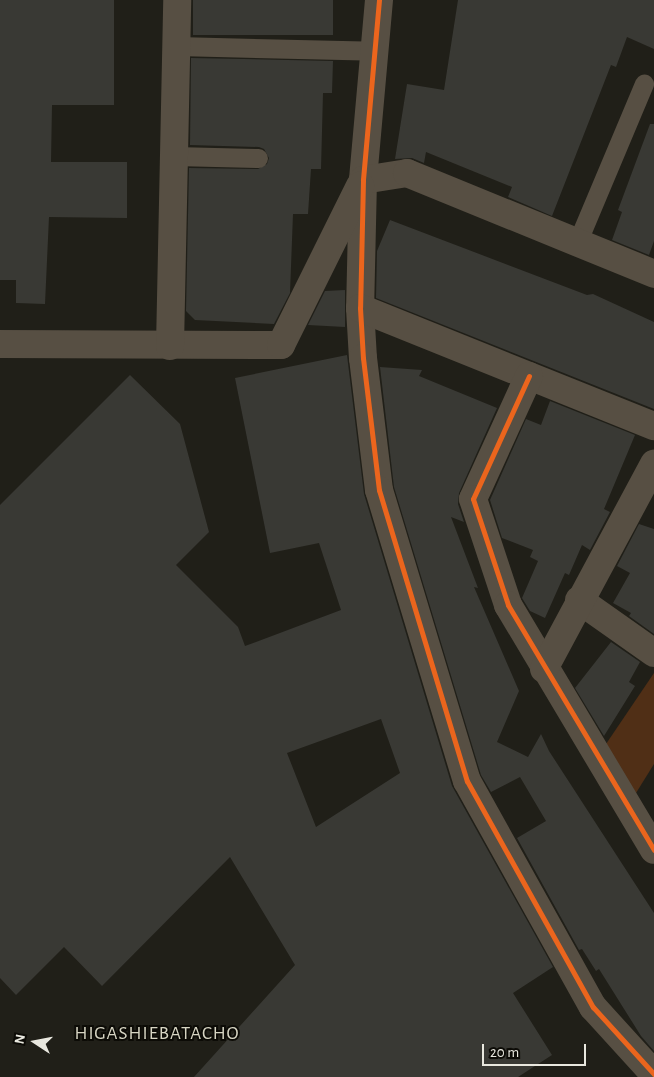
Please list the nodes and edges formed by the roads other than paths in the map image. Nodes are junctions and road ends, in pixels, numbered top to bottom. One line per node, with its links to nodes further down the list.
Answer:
1 (177, 0): 3 (street)
2 (379, 0): 4 (street)
3 (176, 46): 4 (lane); 6 (street)
4 (375, 52): 8 (street)
5 (644, 84): 9 (lane)
6 (174, 156): 7 (lane); 13 (street)
7 (258, 158)
8 (363, 180): 9 (street); 11 (street); 13 (street)
9 (577, 243): 10 (street)
10 (654, 274)
11 (360, 308): 14 (street); 21 (street)
12 (0, 344): 13 (street)
13 (170, 346)
14 (529, 376): 15 (street); 19 (street)
15 (654, 426)
16 (654, 464): 17 (street)
17 (579, 600): 18 (street); 19 (street)
18 (654, 653)
19 (544, 668): 20 (street)
20 (654, 850)
21 (653, 1071)

